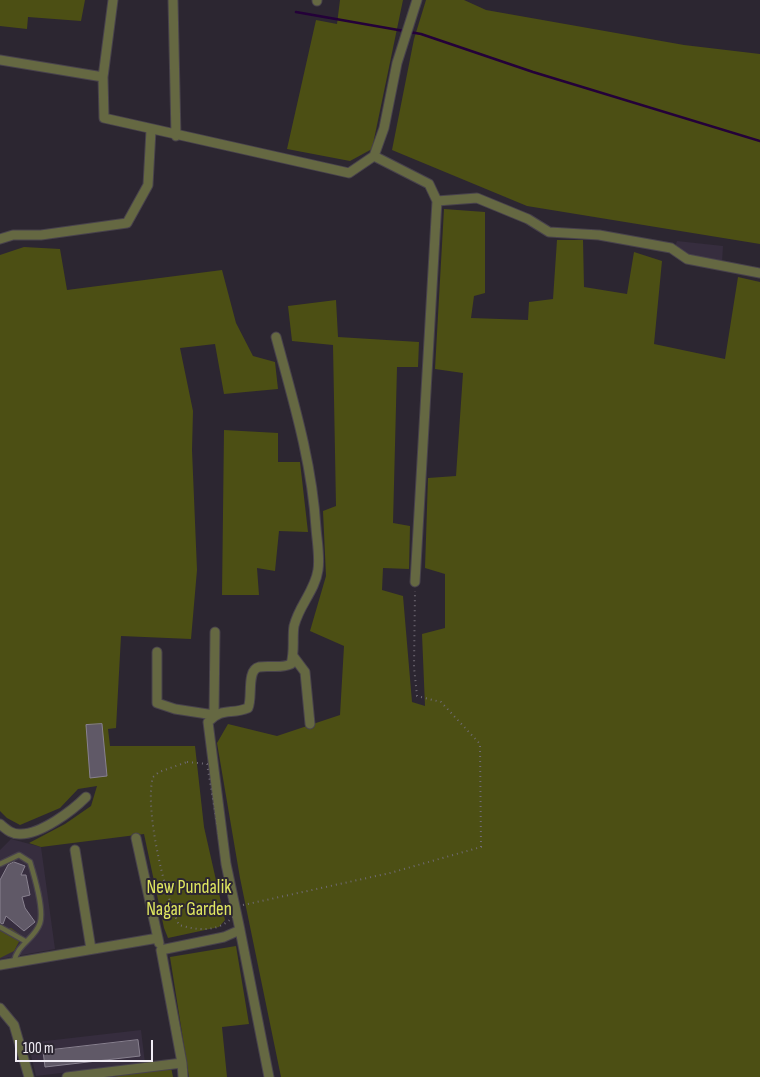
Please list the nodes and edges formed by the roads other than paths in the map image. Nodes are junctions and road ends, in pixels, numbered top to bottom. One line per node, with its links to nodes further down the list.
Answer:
1 (113, 0): 5 (street)
2 (173, 0): 7 (street)
3 (417, 0): 8 (street)
4 (0, 60): 5 (street)
5 (103, 78): 6 (street)
6 (151, 130): 7 (street); 10 (street)
7 (176, 136): 8 (street)
8 (374, 156): 9 (street)
9 (436, 201): 11 (street); 13 (street)
10 (0, 239)
11 (760, 273)
12 (276, 337): 16 (street)
13 (415, 582)
14 (215, 632): 17 (street)
15 (157, 652): 17 (street)
16 (293, 656): 17 (street); 18 (street)
17 (214, 715): 25 (street)
18 (310, 724)
19 (86, 797): 20 (street)
20 (0, 824)
21 (136, 838): 26 (street)
22 (75, 850): 28 (street)
23 (0, 864): 27 (lane)
24 (0, 926): 27 (lane)
25 (240, 930): 29 (street); 37 (street)
26 (158, 938): 28 (street); 29 (street)
27 (25, 941): 30 (lane)
28 (91, 950): 30 (street)
29 (161, 950): 33 (street)
30 (14, 962): 31 (street)
31 (0, 965)
32 (0, 1008): 34 (street)
33 (182, 1063): 35 (street); 36 (street)
34 (29, 1077)
35 (66, 1077)
36 (183, 1077)
37 (269, 1077)

